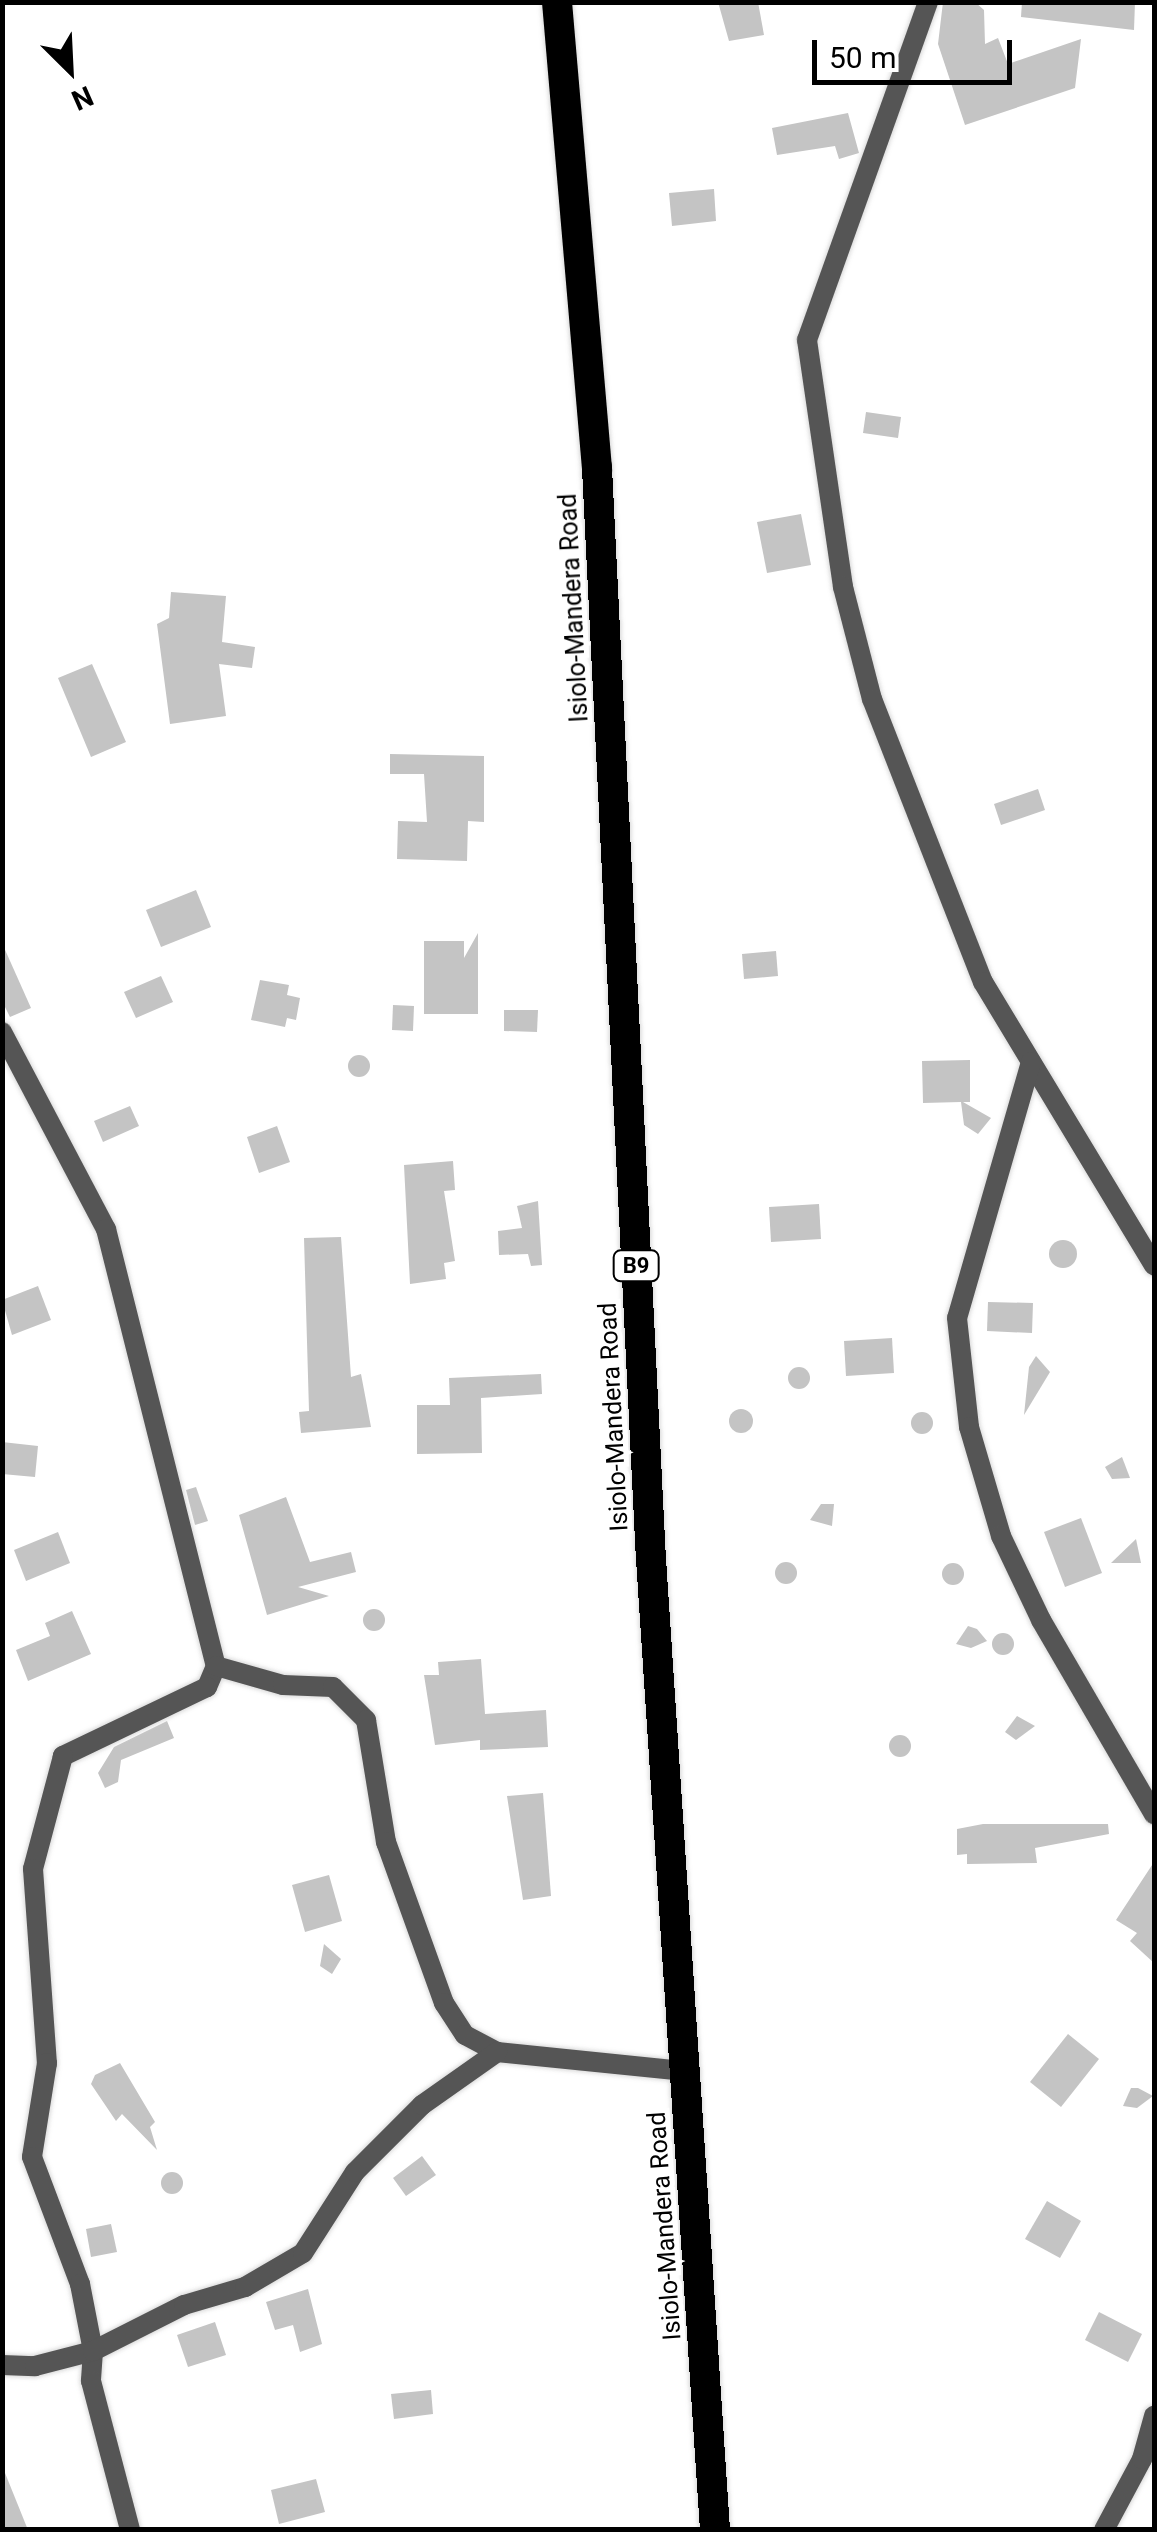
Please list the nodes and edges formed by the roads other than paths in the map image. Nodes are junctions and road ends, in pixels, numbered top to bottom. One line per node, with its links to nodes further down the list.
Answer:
1 (557, 2): 9 (highway, Isiolo-Mandera Road / B9)
2 (928, 2): 4 (street)
3 (2, 1032): 6 (street)
4 (1032, 1062): 5 (street); 7 (street)
5 (1154, 1265)
6 (216, 1666): 8 (street); 10 (street)
7 (1154, 1814)
8 (496, 2052): 9 (street); 10 (street)
9 (685, 2071): 15 (highway, Isiolo-Mandera Road / B9)
10 (93, 2352): 11 (street); 14 (street)
11 (2, 2365)
12 (1154, 2416): 13 (street)
13 (1148, 2459): 16 (street)
14 (130, 2530)
15 (715, 2530)
16 (1104, 2530)

